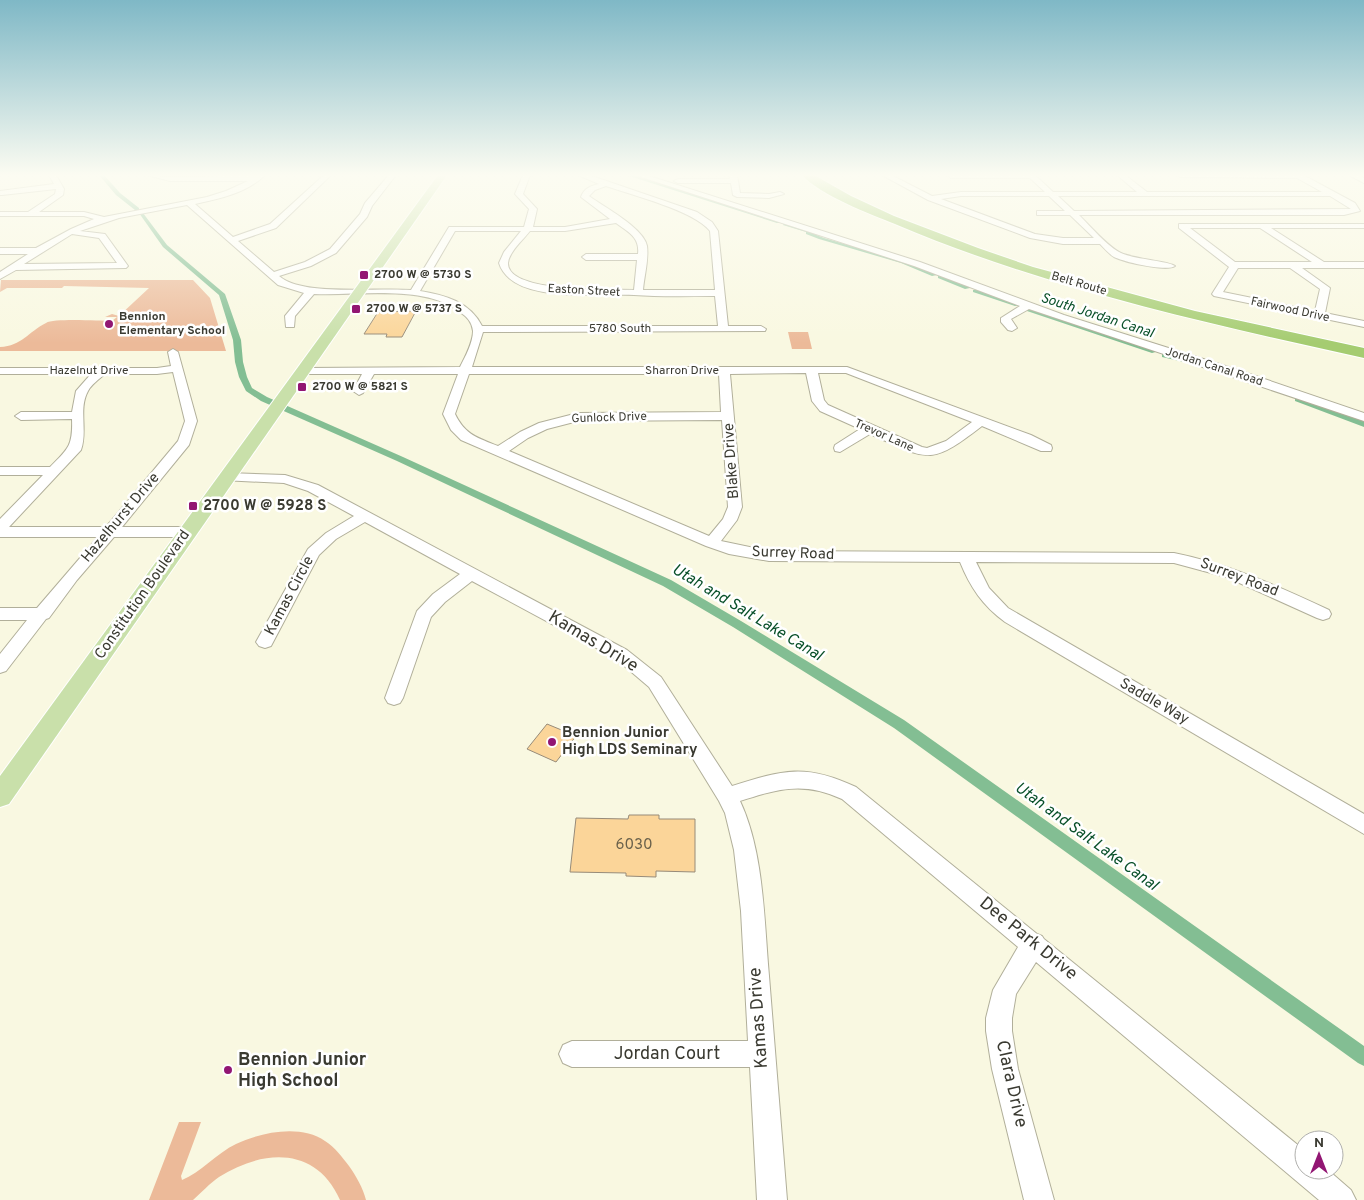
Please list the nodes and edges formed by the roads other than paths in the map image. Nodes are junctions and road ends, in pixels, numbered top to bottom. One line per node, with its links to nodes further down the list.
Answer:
1 (222, 231): 17 (street)
2 (262, 231): 17 (street)
3 (350, 231): 29 (street)
4 (403, 231): 32 (main road, Constitution Boulevard)
5 (451, 231): 33 (street)
6 (525, 231): 34 (street, Easton Street)
7 (633, 231): 22 (street)
8 (714, 231): 35 (street)
9 (812, 231): 36 (street, Jordan Canal Road)
10 (923, 231): 46 (highway, Belt Route)
11 (944, 231): 44 (highway, Belt Route)
12 (1023, 231): 18 (street)
13 (1090, 231): 18 (street)
14 (1189, 231): 23 (street)
15 (1270, 231): 25 (street)
16 (70, 232): 20 (street); 28 (street)
17 (232, 240): 29 (street)
18 (1101, 241): 27 (street)
19 (0, 252): 20 (street)
20 (38, 252): 28 (street)
21 (586, 257): 22 (street)
22 (642, 257): 34 (street)
23 (1233, 265): 24 (street); 37 (street, Fairwood Drive)
24 (1292, 265): 25 (street); 37 (street)
25 (1322, 265): 26 (street)
26 (1364, 265)
27 (1170, 266)
28 (14, 267): 30 (street)
29 (273, 275): 31 (street)
30 (0, 276)
31 (310, 292): 32 (street); 39 (street)
32 (360, 292): 33 (street); 51 (main road, Constitution Boulevard)
33 (414, 293): 41 (street)
34 (638, 293): 35 (street, Easton Street)
35 (719, 293): 42 (street)
36 (1028, 305): 40 (street); 59 (street, Jordan Canal Road)
37 (1319, 316): 38 (street, Fairwood Drive)
38 (1364, 324)
39 (290, 325)
40 (1012, 328)
41 (479, 329): 42 (street, 5780 South); 53 (street, Surrey Road)
42 (723, 329): 43 (street, 5780 South)
43 (761, 329)
44 (1364, 341)
45 (173, 352): 47 (street, Hazelhurst Drive)
46 (1364, 353)
47 (177, 368): 50 (street, Hazelnut Drive); 71 (street, Hazelhurst Drive)
48 (810, 370): 54 (street, Sharron Drive); 60 (street, Sharron Drive); 61 (street, Trevor Lane)
49 (0, 371): 50 (street, Hazelnut Drive)
50 (102, 371): 56 (street)
51 (304, 371): 52 (street, Sharron Drive); 67 (main road, Constitution Boulevard)
52 (370, 371): 53 (street, Sharron Drive); 55 (street)
53 (464, 371): 54 (street, Sharron Drive); 64 (street, Surrey Road)
54 (724, 371): 58 (street, Blake Drive)
55 (358, 391)
56 (78, 415): 57 (street); 66 (street)
57 (21, 416)
58 (728, 416): 64 (street, Gunlock Drive); 73 (street, Blake Drive)
59 (1364, 417)
60 (979, 422): 61 (street, Trevor Lane); 63 (street, Sharron Drive)
61 (868, 430): 62 (street)
62 (840, 448)
63 (1046, 448)
64 (498, 452): 73 (street, Surrey Road)
65 (0, 471): 66 (street)
66 (55, 471): 69 (street)
67 (227, 477): 68 (street, Kamas Drive); 72 (main road, Constitution Boulevard)
68 (365, 516): 75 (street, Kamas Drive); 79 (street, Kamas Circle)
69 (0, 528)
70 (0, 532): 71 (street)
71 (110, 532): 72 (street); 77 (street, Hazelhurst Drive)
72 (188, 532): 82 (main road, Constitution Boulevard)
73 (711, 543): 74 (street, Surrey Road)
74 (966, 557): 78 (street, Surrey Road); 84 (street, Saddle Way)
75 (471, 574): 81 (street); 83 (street, Kamas Drive)
76 (0, 614): 77 (street)
77 (43, 614): 80 (street, Hazelhurst Drive)
78 (1324, 614)
79 (265, 642)
80 (0, 666)
81 (394, 698)
82 (0, 796)
83 (727, 796): 85 (street, Dee Park Drive); 87 (street, Kamas Drive)
84 (1364, 825)
85 (1034, 944): 88 (street, Dee Park Drive); 91 (street, Clara Drive)
86 (572, 1054): 87 (street, Jordan Court)
87 (762, 1054): 90 (street, Kamas Drive)
88 (1294, 1160)
89 (1318, 1180): 92 (street, Dee Park Drive)
90 (772, 1200)
91 (1040, 1200)
92 (1341, 1200)

